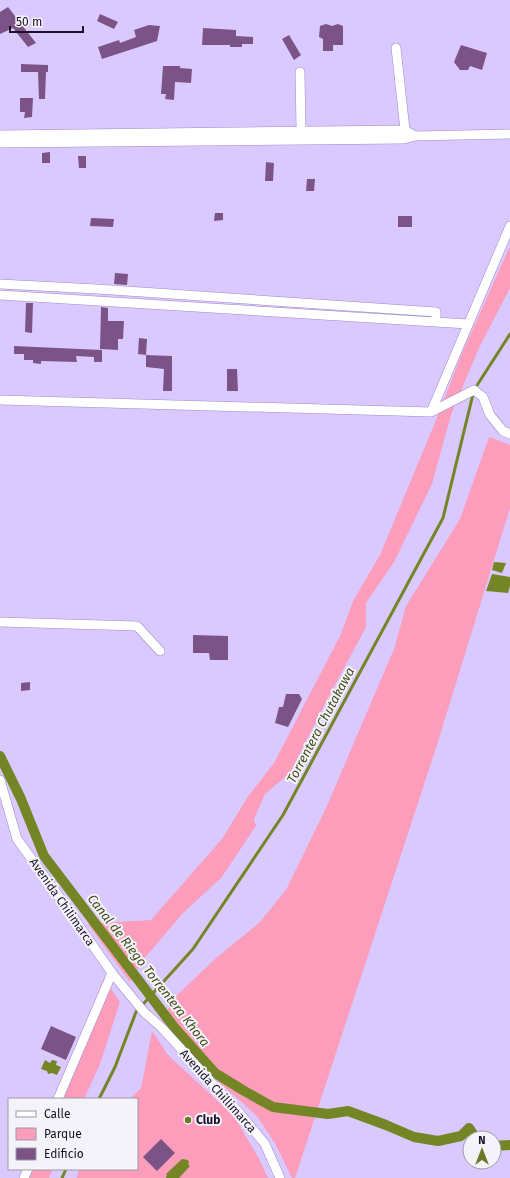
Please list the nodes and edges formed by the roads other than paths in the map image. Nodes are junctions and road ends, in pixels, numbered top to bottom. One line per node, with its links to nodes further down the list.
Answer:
1 (396, 48): 4 (street)
2 (300, 72): 3 (street)
3 (301, 130): 4 (street); 5 (street)
4 (405, 130): 7 (street)
5 (0, 134)
6 (510, 134): 7 (street)
7 (415, 136): 8 (street)
8 (0, 143)
9 (510, 226): 13 (street)
10 (0, 284): 12 (street)
11 (0, 295): 12 (street)
12 (436, 322): 13 (street)
13 (468, 324): 15 (street)
14 (0, 400): 15 (street)
15 (431, 412): 16 (street)
16 (510, 434)
17 (0, 622): 18 (street)
18 (160, 651)
19 (0, 780): 20 (street, Avenida Chilimarca)
20 (112, 973): 21 (street, Avenida Chilimarca); 22 (street)
21 (144, 1012): 23 (street, Avenida Chillimarca)
22 (58, 1098)
23 (280, 1178)

